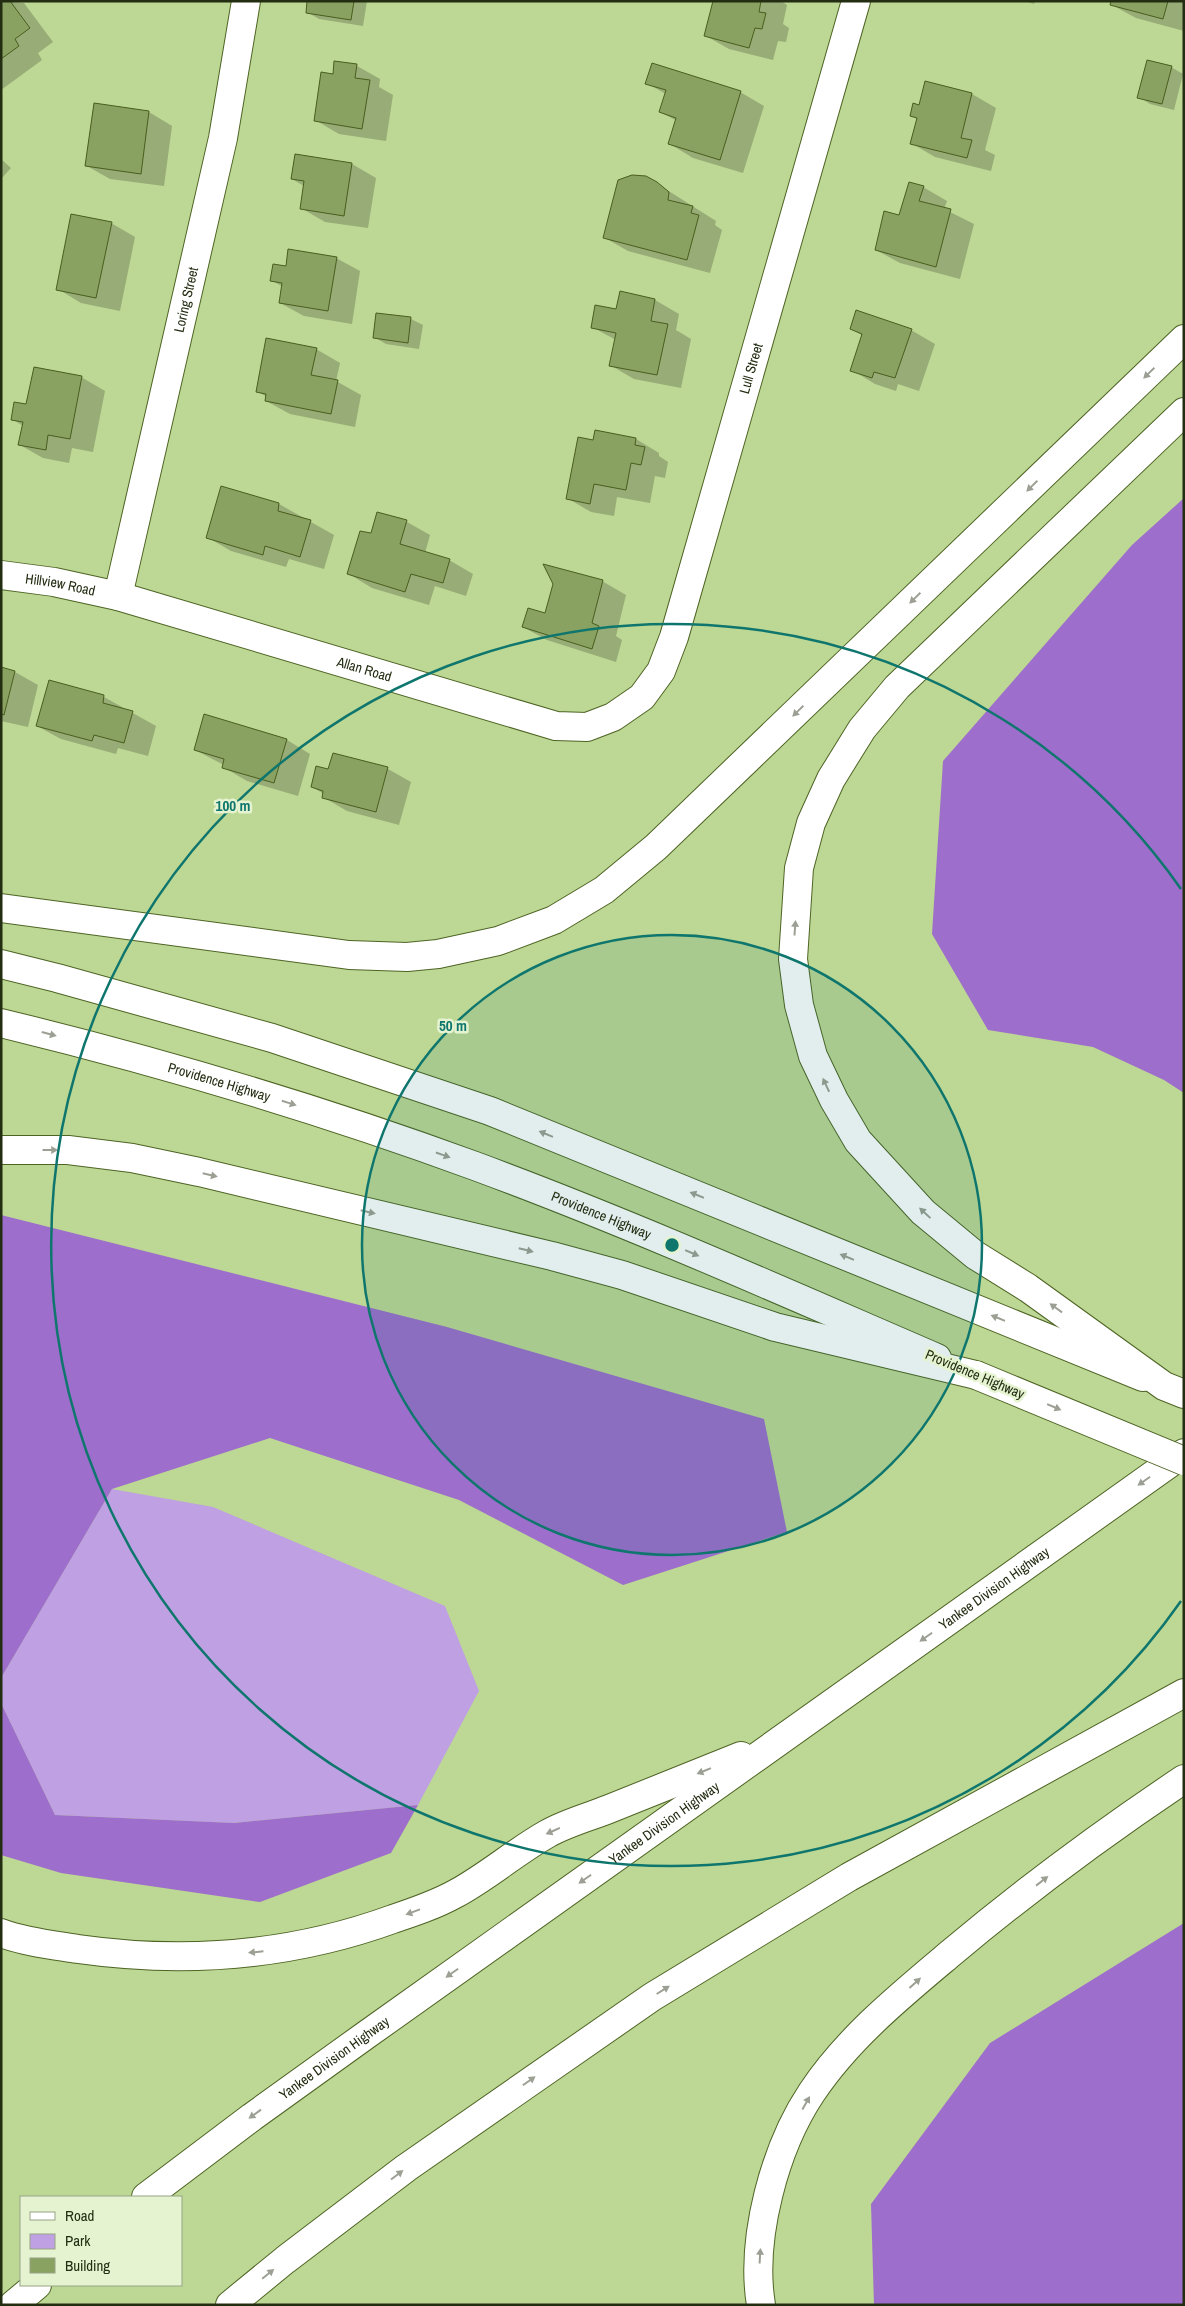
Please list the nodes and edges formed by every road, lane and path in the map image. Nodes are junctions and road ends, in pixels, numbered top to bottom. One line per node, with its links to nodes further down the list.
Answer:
1 (246, 1): 6 (main road, Loring Street)
2 (856, 1): 7 (main road, Lull Street)
3 (1184, 339): 8 (main road, one-way to 8)
4 (1184, 412): 12 (main road, one-way to 4)
5 (1, 575): 6 (main road, Hillview Road)
6 (118, 596): 7 (main road, Allan Road)
7 (613, 717)
8 (1, 908)
9 (1, 964): 12 (main road, one-way to 9)
10 (1, 1023): 13 (main road, Providence Highway, one-way to 13)
11 (1, 1150): 13 (main road, one-way to 13)
12 (1085, 1343): 14 (main road)
13 (976, 1375): 16 (main road, Providence Highway, one-way to 16, bridge)
14 (1174, 1390)
15 (1184, 1453): 18 (main road, Yankee Division Highway, one-way to 18)
16 (1184, 1461)
17 (1184, 1693): 24 (main road, one-way to 17)
18 (782, 1740): 20 (main road, one-way to 20); 21 (main road, Yankee Division Highway, one-way to 21)
19 (1184, 1779): 25 (main road, one-way to 19)
20 (1, 1933)
21 (147, 2196)
22 (36, 2286): 23 (main road)
23 (13, 2305)
24 (230, 2305)
25 (761, 2305)

